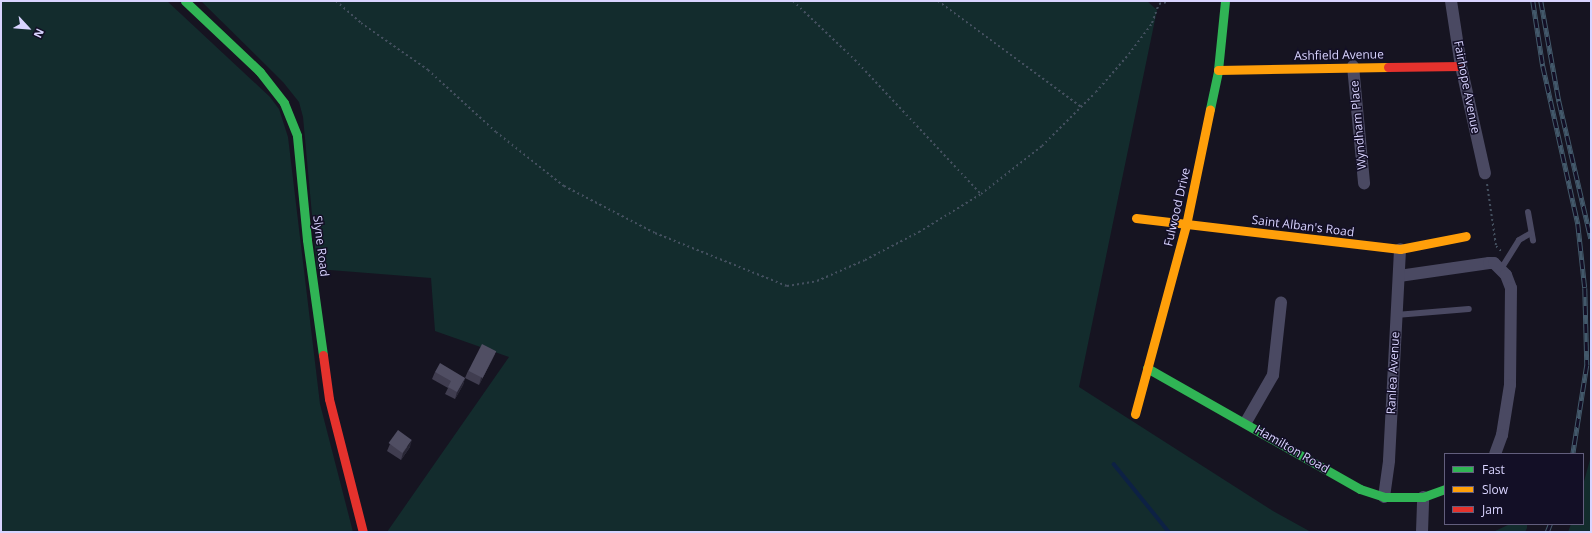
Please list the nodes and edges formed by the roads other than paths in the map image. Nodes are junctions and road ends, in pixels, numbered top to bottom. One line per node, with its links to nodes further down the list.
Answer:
1 (185, 1): 28 (street, Slyne Road)
2 (1225, 1): 6 (street, Fulwood Drive)
3 (1451, 1): 5 (street, Fairhope Avenue)
4 (1352, 66): 5 (street, Ashfield Avenue); 6 (street, Ashfield Avenue); 8 (street, Wyndham Place)
5 (1461, 66): 7 (street, Fairhope Avenue)
6 (1218, 70): 11 (street, Fulwood Drive)
7 (1485, 173)
8 (1364, 183)
9 (1528, 212): 12 (lane)
10 (1136, 218): 11 (street, Saint Alban's Road)
11 (1186, 225): 15 (street, Saint Alban's Road); 21 (street, Fulwood Drive)
12 (1532, 233): 14 (lane); 16 (lane)
13 (1466, 236): 15 (street, Saint Alban's Road)
14 (1533, 241)
15 (1400, 249): 17 (street, Ranlea Avenue)
16 (1498, 266): 17 (street); 24 (street)
17 (1399, 276): 20 (street, Ranlea Avenue)
18 (1281, 302): 23 (street)
19 (1469, 309): 20 (lane)
20 (1396, 316): 26 (street, Ranlea Avenue)
21 (1147, 368): 22 (street, Fulwood Drive); 23 (street, Hamilton Road)
22 (1135, 414)
23 (1246, 422): 26 (street, Hamilton Road)
24 (1495, 453)
25 (1444, 489): 27 (street, Hamilton Road)
26 (1384, 497): 27 (street, Hamilton Road)
27 (1423, 497): 29 (street)
28 (363, 532)
29 (1422, 532)

